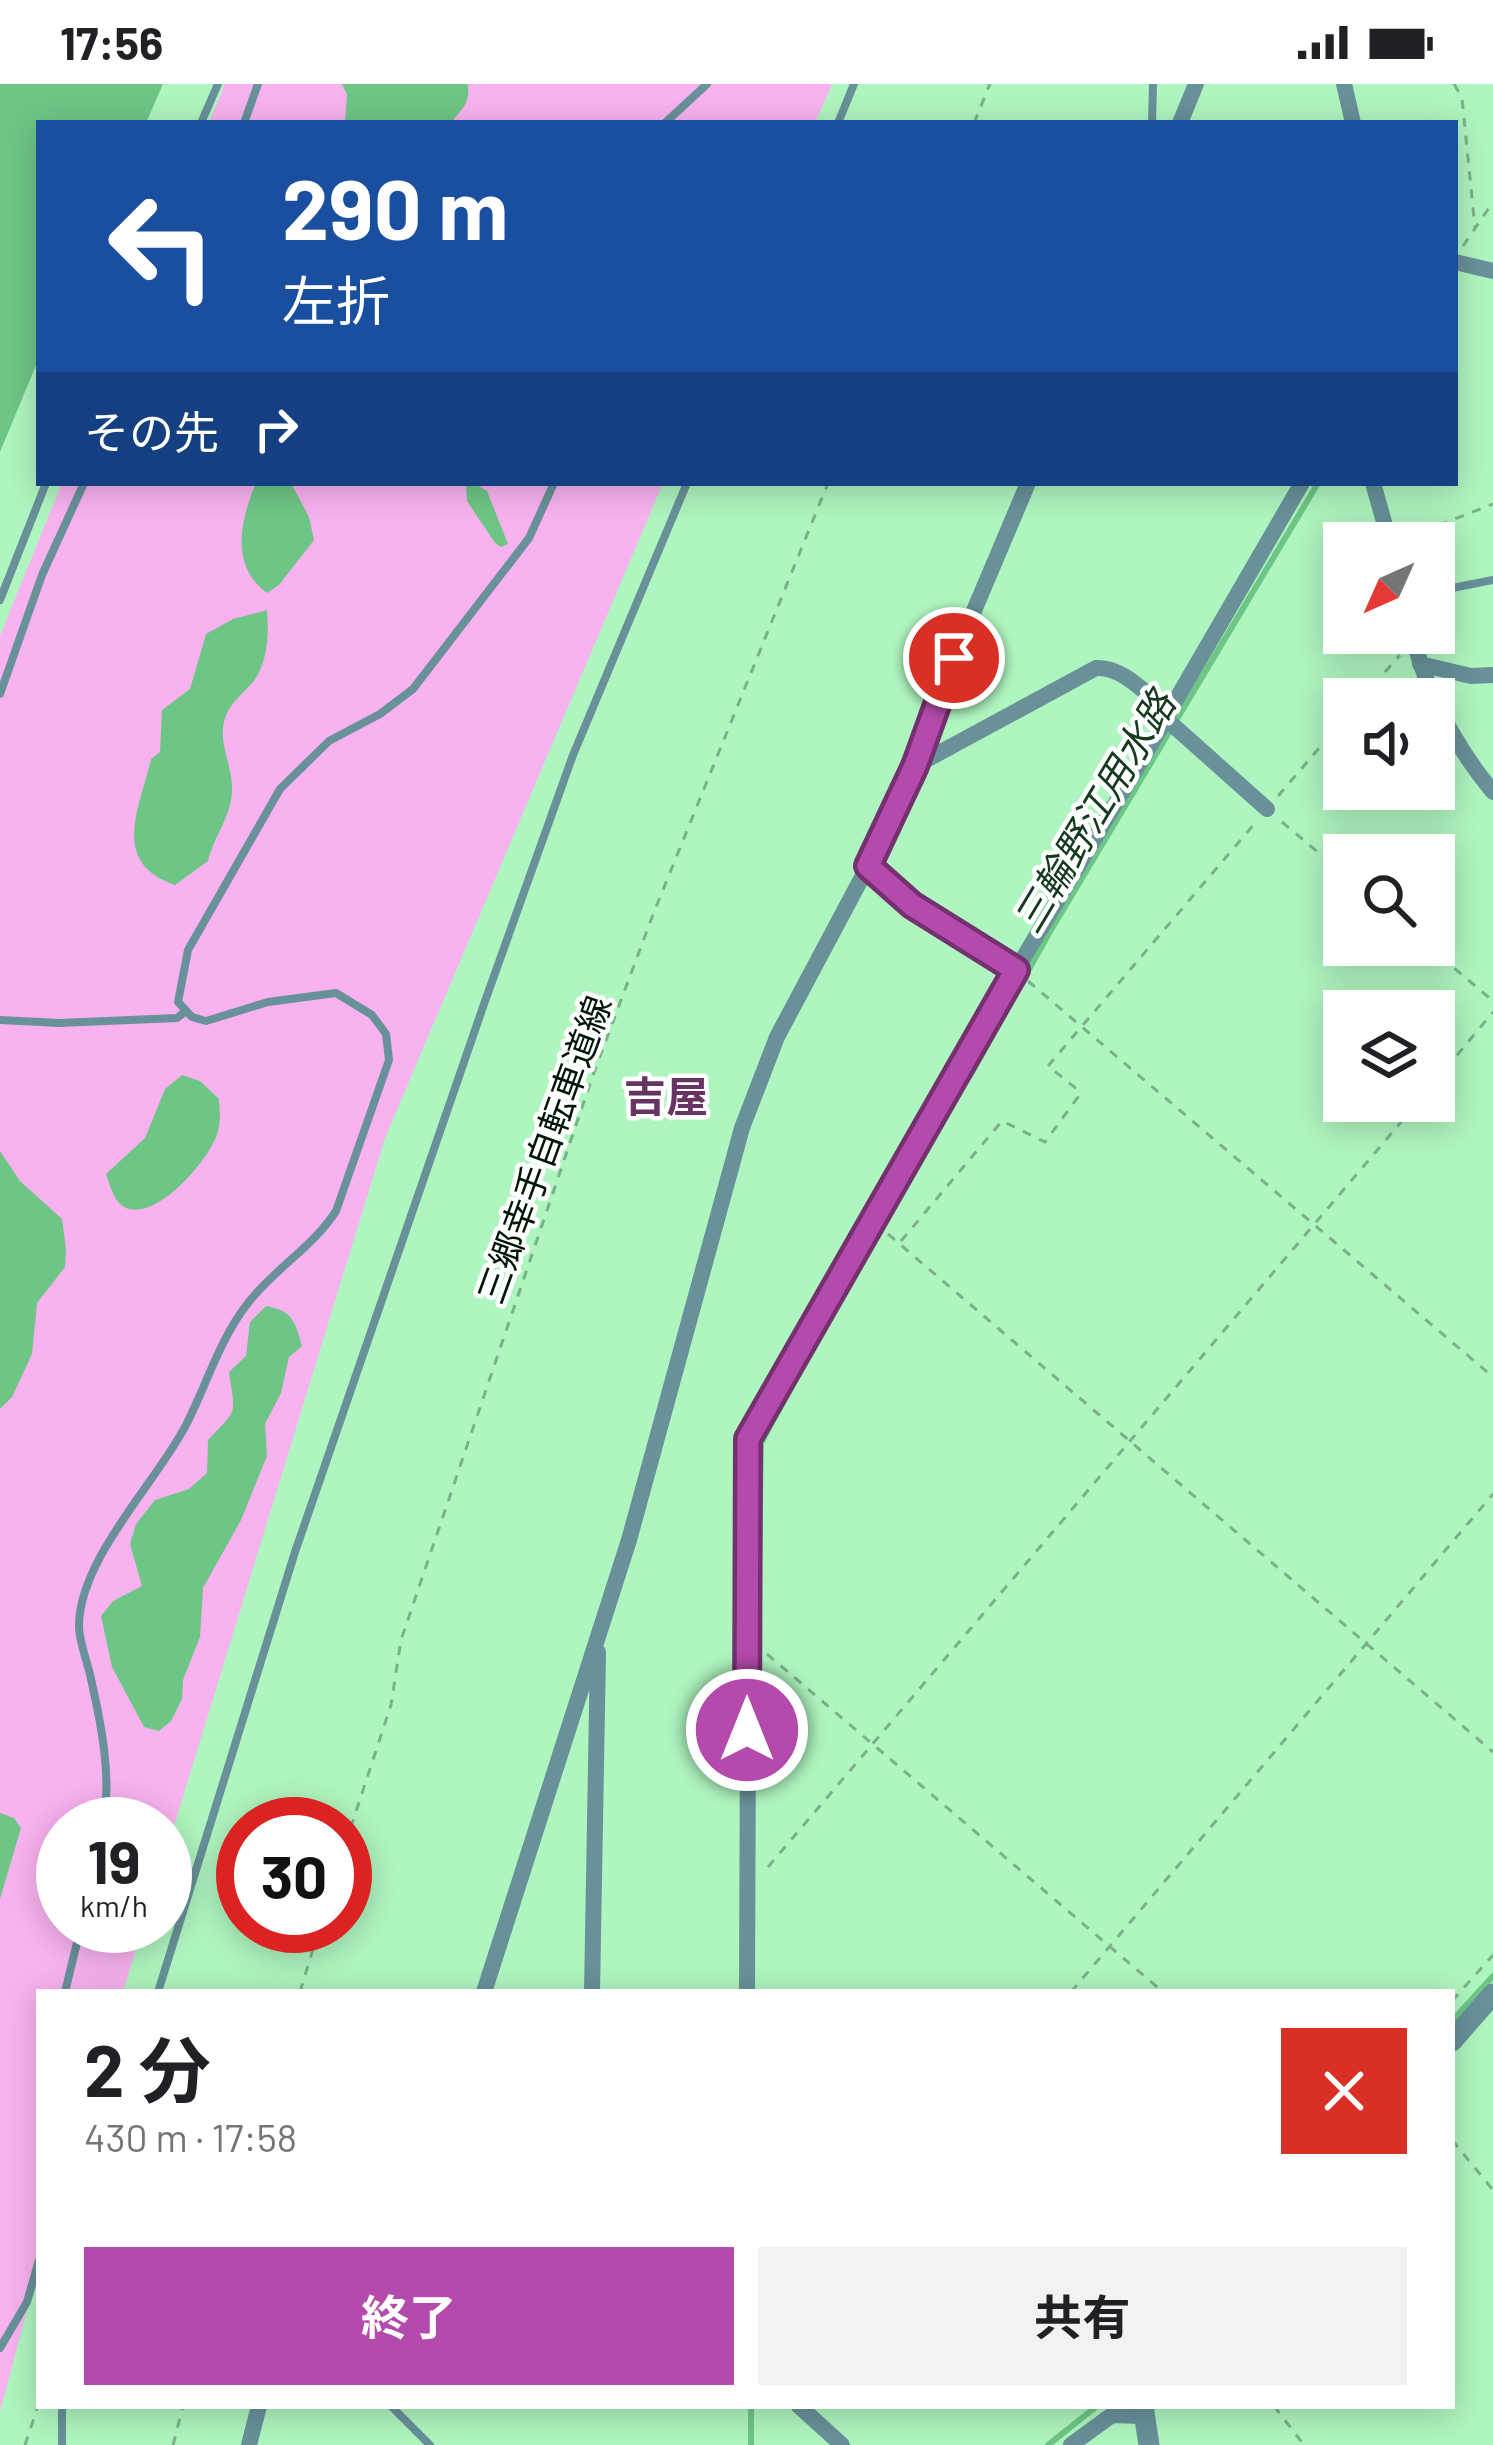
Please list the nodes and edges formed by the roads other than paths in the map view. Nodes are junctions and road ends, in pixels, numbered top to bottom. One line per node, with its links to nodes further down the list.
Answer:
1 (218, 84): 8 (lane)
2 (258, 84): 9 (lane)
3 (707, 84): 10 (lane)
4 (854, 84): 11 (lane)
5 (1153, 84): 12 (lane)
6 (1196, 84): 13 (street)
7 (1344, 84): 14 (street)
8 (202, 120)
9 (245, 120)
10 (668, 120)
11 (839, 120)
12 (1152, 120)
13 (1181, 120)
14 (1352, 120)
15 (1458, 261): 16 (street)
16 (1493, 272)
17 (45, 486): 27 (lane)
18 (83, 486): 31 (lane)
19 (553, 486): 38 (lane)
20 (686, 486): 44 (lane)
21 (1027, 486): 33 (street)
22 (1301, 486): 32 (street)
23 (1374, 486): 24 (street)
24 (1384, 522)
25 (1493, 580): 26 (lane)
26 (1455, 587)
27 (0, 600)
28 (1417, 654): 29 (street)
29 (1420, 664): 30 (street); 34 (street)
30 (1493, 675)
31 (0, 694)
32 (1166, 715): 33 (street); 35 (street); 37 (street)
33 (915, 766): 36 (street)
34 (1493, 792)
35 (1267, 809)
36 (868, 866): 37 (lane); 40 (street)
37 (1016, 970): 47 (street)
38 (185, 1011): 39 (lane); 41 (lane)
39 (0, 1020)
40 (597, 1640): 45 (street); 46 (street)
41 (107, 1797)
42 (74, 1953): 43 (lane)
43 (66, 1989)
44 (159, 1989)
45 (485, 1989)
46 (592, 1989)
47 (747, 1989)
48 (1493, 1994): 49 (street)
49 (1455, 2038)
50 (36, 2270): 51 (lane)
51 (0, 2348)
52 (62, 2409): 58 (lane)
53 (258, 2409): 59 (street)
54 (394, 2409): 60 (lane)
55 (802, 2409): 61 (street)
56 (1143, 2411): 57 (street); 63 (street)
57 (1101, 2412): 62 (street)
58 (62, 2445)
59 (249, 2445)
60 (430, 2445)
61 (842, 2445)
62 (1071, 2445)
63 (1149, 2445)

